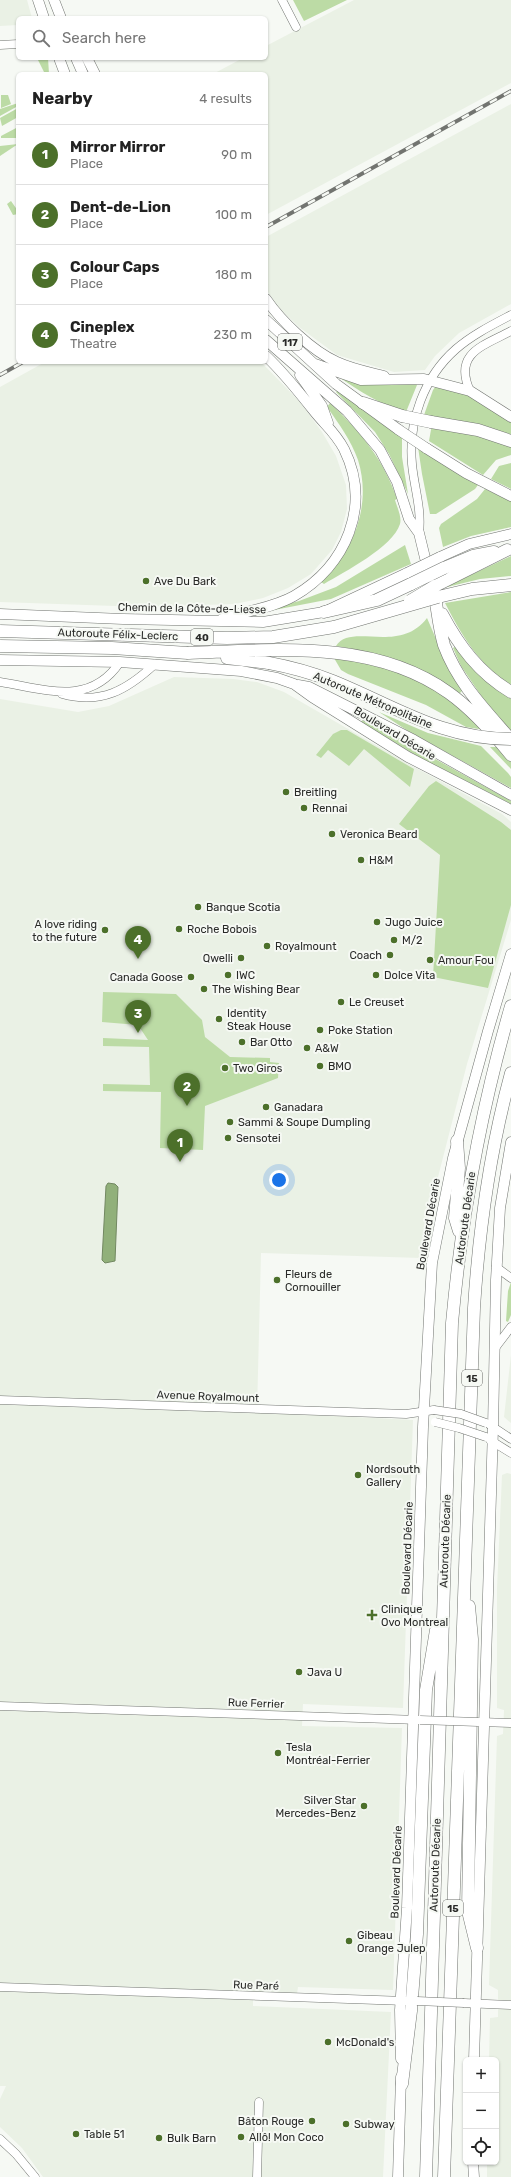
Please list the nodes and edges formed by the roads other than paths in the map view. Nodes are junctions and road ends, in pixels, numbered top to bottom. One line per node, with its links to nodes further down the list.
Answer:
1 (38, 0): 4 (main road)
2 (54, 0): 5 (main road)
3 (282, 0): 6 (street)
4 (43, 16)
5 (60, 16)
6 (296, 27)
7 (16, 44): 8 (street)
8 (0, 46)
9 (60, 60): 12 (main road)
10 (77, 60): 13 (main road)
11 (88, 60): 14 (main road)
12 (64, 72)
13 (81, 72)
14 (94, 72)
15 (268, 302): 23 (main road)
16 (511, 315): 24 (street)
17 (268, 322): 21 (main road, 117)
18 (511, 331): 25 (street)
19 (268, 342): 22 (main road, 117)
20 (268, 358): 28 (main road)
21 (314, 364): 23 (main road); 26 (main road)
22 (293, 365): 28 (main road); 31 (main road)
23 (390, 378): 24 (main road)
24 (430, 380): 25 (main road); 31 (street)
25 (470, 391): 27 (main road)
26 (363, 403): 29 (highway, bridge); 30 (main road, bridge)
27 (511, 417)
28 (329, 425): 41 (main road)
29 (511, 440)
30 (507, 494)
31 (419, 533): 36 (main road)
32 (511, 534): 34 (main road)
33 (509, 549): 34 (highway); 37 (highway, bridge)
34 (442, 562): 38 (highway, bridge)
35 (511, 585): 37 (highway, 40, bridge)
36 (436, 603): 50 (highway); 52 (highway)
37 (400, 607): 42 (highway, Autoroute Félix-Leclerc / 40, bridge)
38 (324, 612): 41 (main road, Chemin de la Côte-de-Liesse)
39 (0, 614): 40 (main road, Chemin de la Côte-de-Liesse)
40 (123, 619): 41 (main road, Chemin de la Côte-de-Liesse); 46 (main road)
41 (215, 621)
42 (0, 631)
43 (0, 646): 44 (highway, Autoroute Félix-Leclerc / 40, bridge)
44 (188, 653): 52 (highway, Autoroute Métropolitaine / 40, bridge); 53 (highway)
45 (0, 660): 46 (main road)
46 (120, 662): 47 (main road); 51 (street)
47 (155, 664): 49 (main road, Boulevard Décarie); 51 (street)
48 (0, 682): 51 (street)
49 (294, 684): 54 (main road); 55 (main road, Boulevard Décarie)
50 (511, 692)
51 (60, 693)
52 (511, 740)
53 (511, 755)
54 (511, 794)
55 (511, 810)
56 (511, 954): 59 (main road, Boulevard Décarie)
57 (511, 1006): 61 (highway, Autoroute Décarie / 15)
58 (511, 1073): 72 (highway, Autoroute Décarie / 15)
59 (457, 1141): 61 (highway); 67 (main road, Boulevard Décarie)
60 (511, 1142): 62 (main road)
61 (461, 1236): 73 (highway, Autoroute Décarie / 15)
62 (496, 1268): 63 (street); 65 (main road)
63 (511, 1278)
64 (511, 1327): 65 (street)
65 (495, 1348): 68 (main road)
66 (0, 1400): 67 (street, Avenue Royalmount)
67 (425, 1415): 68 (street, bridge); 70 (street, bridge); 75 (main road, Boulevard Décarie)
68 (490, 1425): 69 (street); 70 (main road)
69 (511, 1439)
70 (489, 1440): 71 (street); 76 (main road)
71 (511, 1453)
72 (466, 1571): 78 (highway); 94 (highway, Autoroute Décarie / 15)
73 (444, 1583): 80 (highway); 93 (highway, Autoroute Décarie / 15)
74 (0, 1706): 75 (street, Rue Ferrier)
75 (416, 1720): 76 (street, Rue Ferrier, bridge); 80 (main road, Boulevard Décarie)
76 (482, 1722): 77 (street, Rue Ferrier); 78 (main road)
77 (511, 1723)
78 (477, 1948): 81 (main road)
79 (0, 1987): 80 (street, Rue Paré)
80 (410, 2001): 81 (street, Rue Paré, bridge); 84 (highway)
81 (469, 2003): 82 (street, Rue Paré); 83 (main road)
82 (511, 2004)
83 (474, 2057)
84 (402, 2084): 92 (main road)
85 (259, 2102): 91 (street)
86 (0, 2139): 87 (street)
87 (20, 2158): 89 (street); 90 (street)
88 (474, 2165): 95 (main road)
89 (32, 2177)
90 (35, 2177)
91 (257, 2177)
92 (398, 2177)
93 (426, 2177)
94 (444, 2177)
95 (474, 2177)

